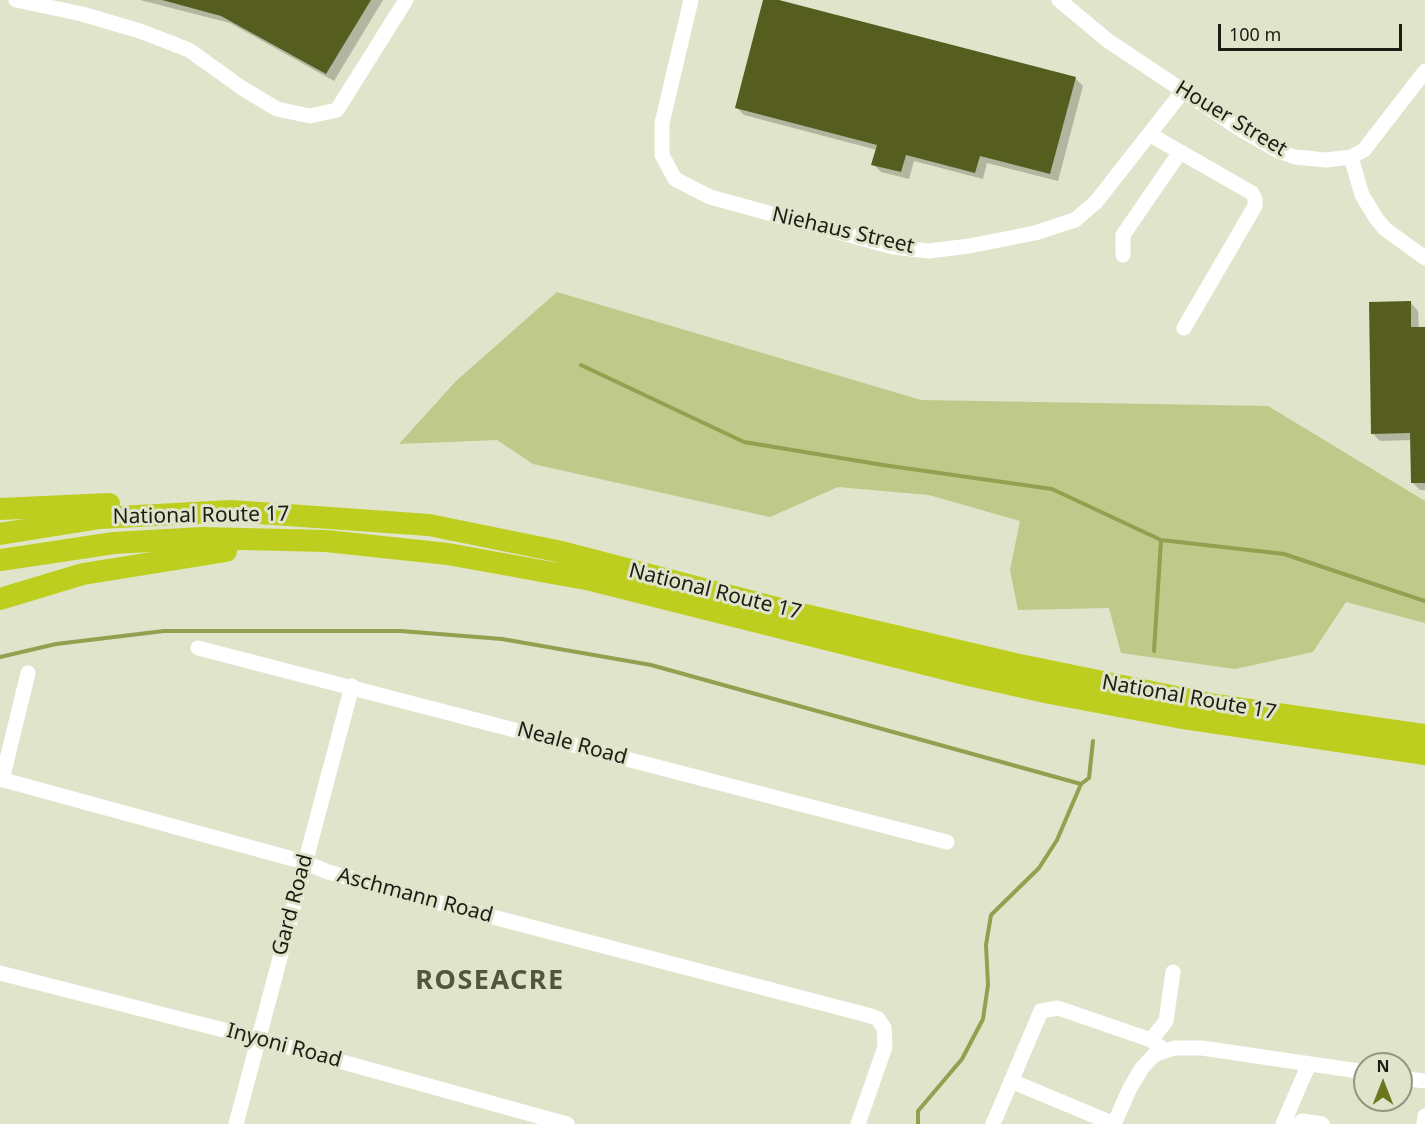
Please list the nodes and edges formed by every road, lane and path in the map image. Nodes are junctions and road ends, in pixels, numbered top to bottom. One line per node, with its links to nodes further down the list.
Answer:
1 (16, 0): 2 (street)
2 (406, 0)
3 (691, 0): 7 (street, Niehaus Street)
4 (1059, 0): 6 (street, Houer Street)
5 (1425, 71): 9 (street)
6 (1183, 91): 7 (street, Niehaus Street); 9 (street, Houer Street)
7 (1149, 134): 8 (street)
8 (1180, 152): 10 (street); 12 (street)
9 (1351, 157): 11 (street)
10 (1123, 255)
11 (1425, 258)
12 (1184, 328)
13 (0, 509): 14 (highway)
14 (429, 525): 15 (highway, National Route 17); 22 (highway, National Route 17)
15 (0, 534)
16 (326, 541): 17 (highway); 18 (highway); 23 (highway)
17 (0, 560)
18 (0, 598)
19 (198, 648): 21 (street, Neale Road)
20 (28, 673): 24 (street)
21 (352, 686): 25 (street, Neale Road); 26 (street, Gard Road)
22 (1425, 735)
23 (1425, 754)
24 (1, 779): 26 (street, Aschmann Road)
25 (947, 842)
26 (304, 862): 29 (street, Gard Road); 38 (street, Aschmann Road)
27 (1173, 972): 30 (street)
28 (0, 973): 29 (street, Inyoni Road)
29 (259, 1039): 36 (street, Gard Road); 37 (street, Inyoni Road)
30 (1150, 1040): 31 (street); 34 (street)
31 (1164, 1050): 32 (street); 40 (street)
32 (1309, 1064): 33 (street); 41 (street)
33 (1353, 1070)
34 (1011, 1081): 39 (street); 40 (street)
35 (1425, 1116): 44 (street)
36 (236, 1124)
37 (567, 1124)
38 (858, 1124)
39 (993, 1124)
40 (1114, 1124)
41 (1283, 1124)
42 (1298, 1124): 43 (street)
43 (1322, 1124)
44 (1424, 1124)

